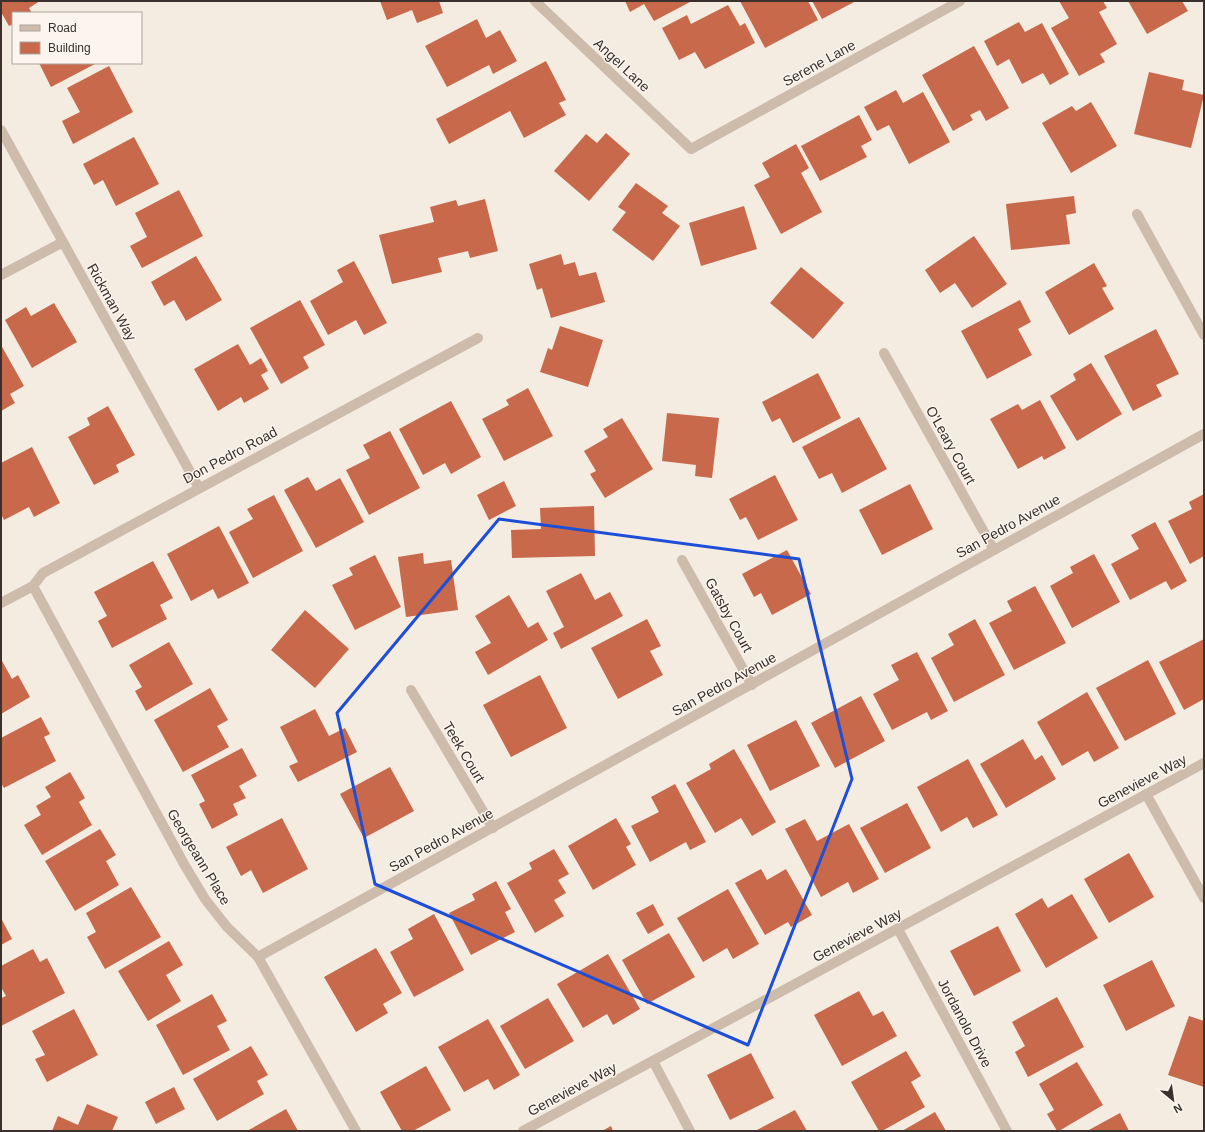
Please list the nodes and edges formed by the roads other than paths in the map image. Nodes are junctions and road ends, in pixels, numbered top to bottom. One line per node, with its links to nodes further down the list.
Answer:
1 (535, 1): 4 (street, Angel Lane)
2 (960, 1): 4 (street, Serene Lane)
3 (1, 130): 6 (street, Rickman Way)
4 (691, 149)
5 (1137, 214): 8 (street)
6 (63, 242): 7 (street); 12 (street, Rickman Way)
7 (1, 275)
8 (1204, 335)
9 (478, 338): 12 (street, Don Pedro Road)
10 (884, 353): 13 (street, O'Leary Court)
11 (1204, 434): 13 (street, San Pedro Avenue)
12 (199, 488): 15 (street, Don Pedro Road)
13 (994, 550): 17 (street, San Pedro Avenue)
14 (682, 560): 17 (street, Gatsby Court)
15 (33, 586): 16 (street, Don Pedro Road); 24 (street, Georgeann Place)
16 (1, 603)
17 (752, 684): 21 (street, San Pedro Avenue)
18 (411, 690): 21 (street, Teek Court)
19 (1204, 763): 20 (street, Genevieve Way)
20 (1146, 794): 22 (street); 23 (street, Genevieve Way)
21 (493, 828): 24 (street, San Pedro Avenue)
22 (1204, 898)
23 (898, 929): 25 (street, Genevieve Way); 29 (street, Jordanolo Drive)
24 (258, 957): 26 (street, Georgeann Place)
25 (653, 1061): 27 (street, Genevieve Way); 28 (street)
26 (356, 1131)
27 (523, 1131)
28 (690, 1131)
29 (1007, 1131)

